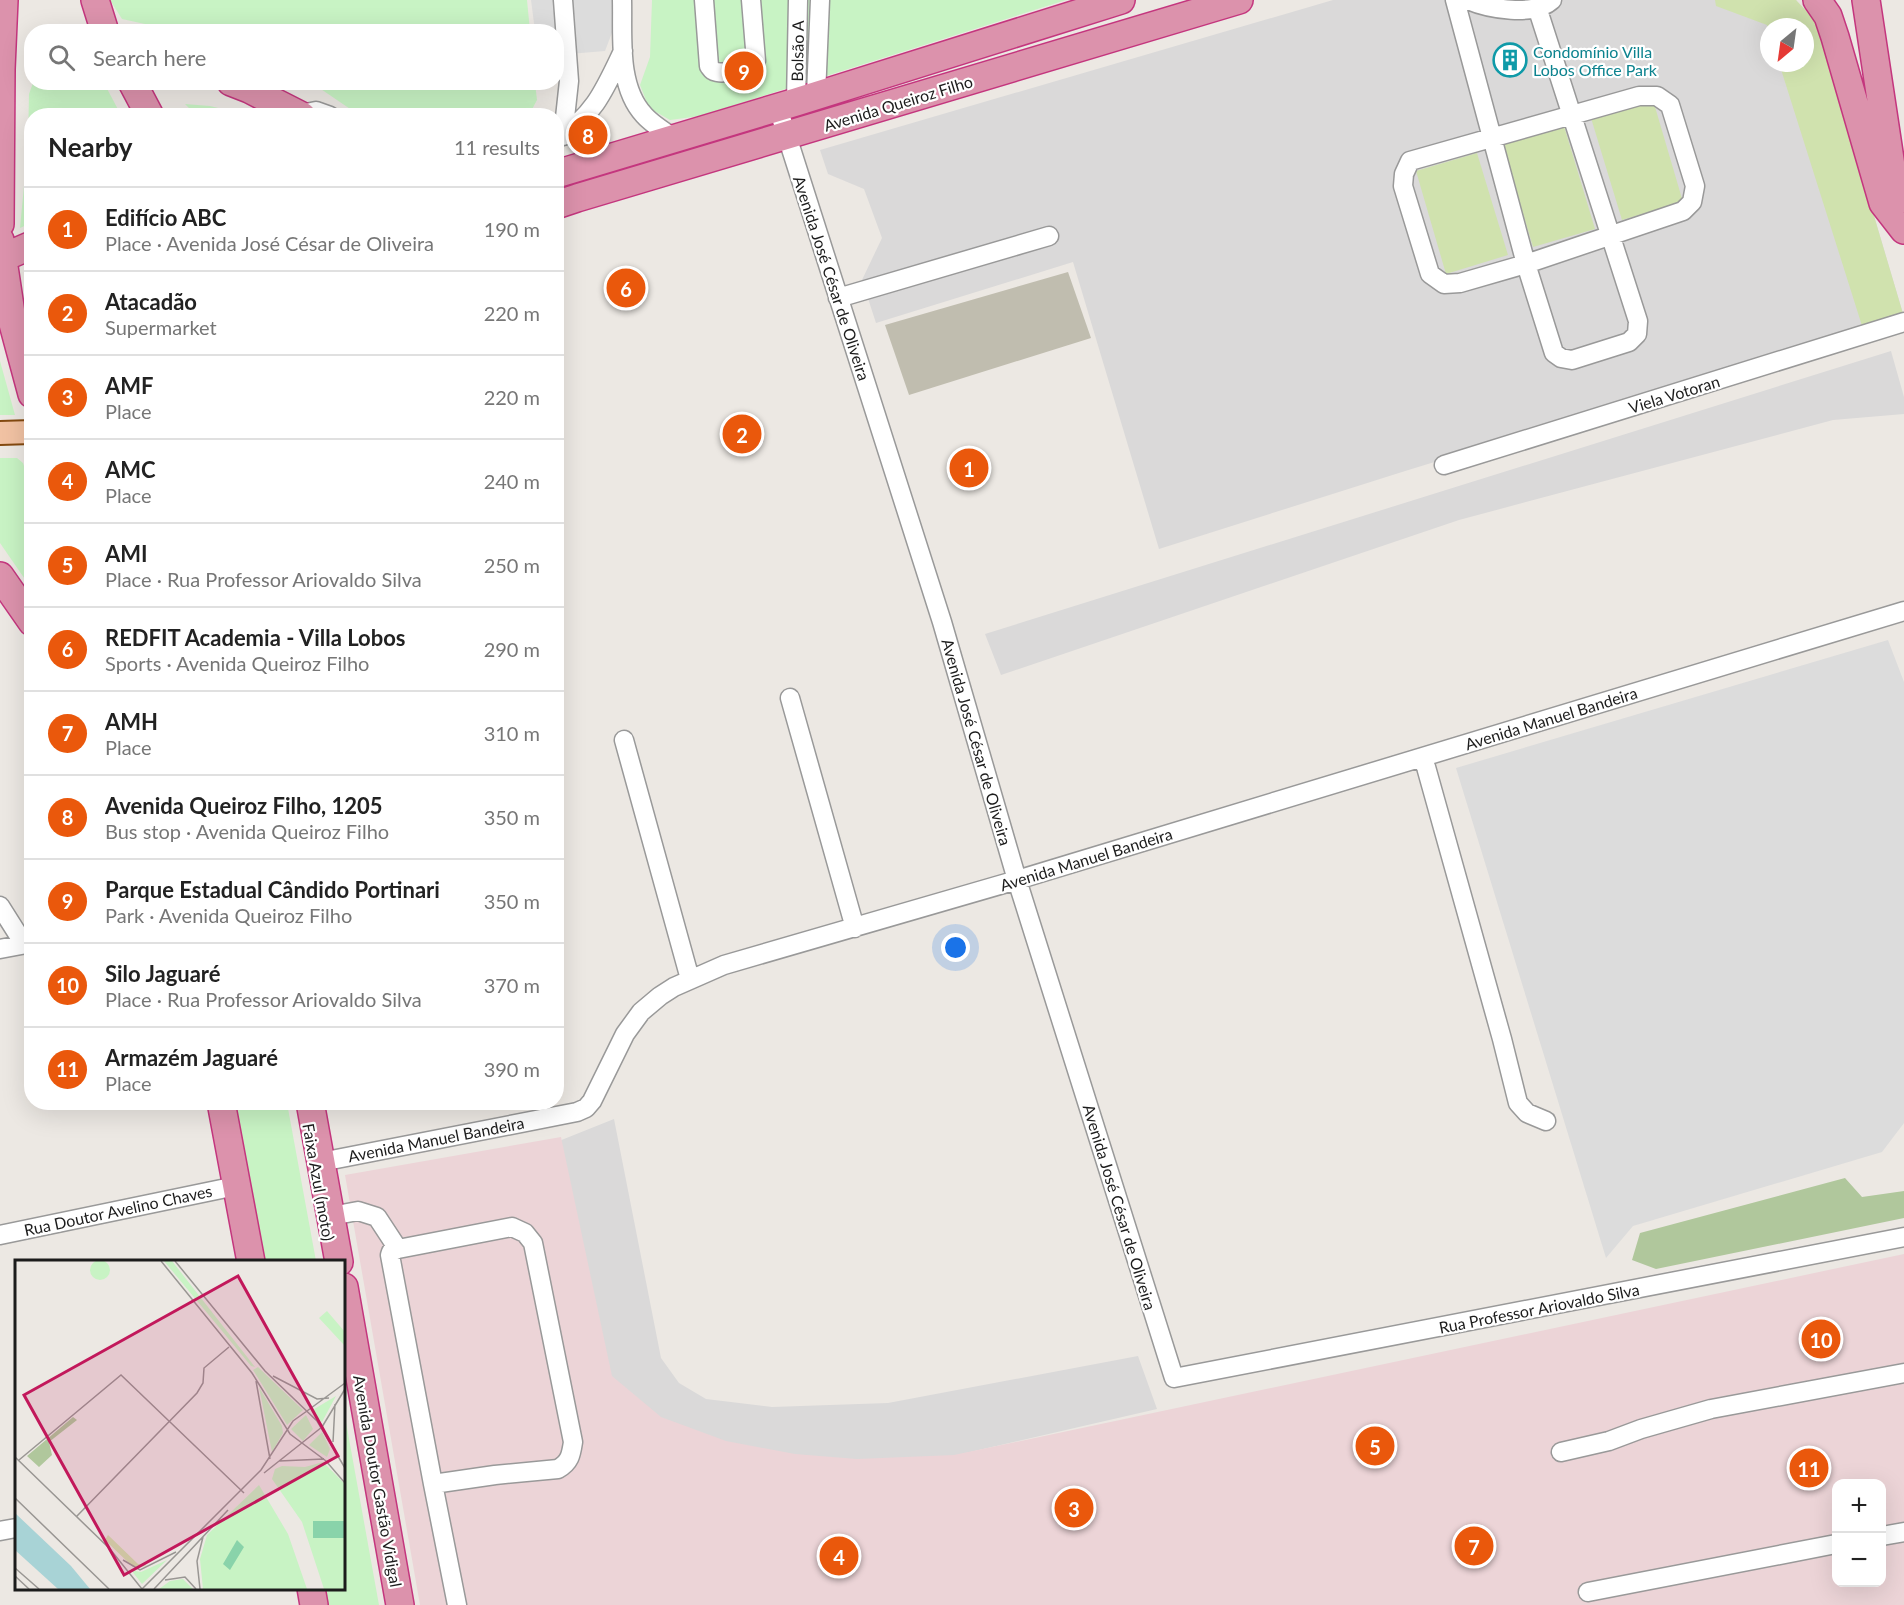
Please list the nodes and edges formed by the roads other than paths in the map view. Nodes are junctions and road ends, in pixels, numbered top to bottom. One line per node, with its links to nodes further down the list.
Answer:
1 (4, 0): 18 (highway)
2 (95, 0): 16 (highway)
3 (563, 0): 24 (street)
4 (622, 0): 17 (street)
5 (704, 0): 6 (street)
6 (752, 0)
7 (798, 0): 21 (street, Bolsão A)
8 (820, 0): 21 (street, Bolsão A)
9 (1121, 0): 21 (highway, Avenida Queiroz Filho)
10 (1239, 0): 27 (highway, Avenida Queiroz Filho)
11 (1455, 0): 29 (street)
12 (1468, 0): 15 (street)
13 (1817, 0): 34 (highway)
14 (1866, 0): 33 (highway)
15 (1544, 4): 25 (street)
16 (102, 24)
17 (623, 51): 26 (street); 28 (street)
18 (1, 71): 32 (highway)
19 (136, 90): 22 (highway)
20 (251, 90): 23 (highway)
21 (797, 102): 27 (street, Avenida José César de Oliveira); 28 (highway, Avenida Queiroz Filho)
22 (146, 108)
23 (288, 108)
24 (564, 113)
25 (1572, 116): 29 (street); 35 (street); 35 (street)
26 (564, 135)
27 (787, 136): 31 (highway, Avenida Queiroz Filho); 40 (street, Avenida José César de Oliveira)
28 (674, 138): 30 (highway, Avenida Queiroz Filho)
29 (1493, 138): 39 (street); 39 (street)
30 (564, 172)
31 (564, 202)
32 (0, 224)
33 (1904, 225)
34 (1904, 230)
35 (1610, 235): 39 (street); 39 (street)
36 (1049, 236): 40 (street)
37 (24, 247): 38 (highway)
38 (1, 253): 42 (highway)
39 (1526, 264)
40 (838, 298): 52 (street, Avenida José César de Oliveira)
41 (1904, 322): 45 (street, Viela Votoran)
42 (24, 366)
43 (24, 432): 44 (main road)
44 (0, 434)
45 (1444, 465)
46 (0, 576): 47 (highway)
47 (24, 610)
48 (1904, 611): 51 (street, Avenida Manuel Bandeira)
49 (790, 698): 54 (street)
50 (624, 740): 58 (street)
51 (1421, 758): 52 (street, Avenida Manuel Bandeira); 62 (street)
52 (1017, 880): 54 (street, Avenida Manuel Bandeira); 75 (street, Avenida José César de Oliveira)
53 (0, 906): 55 (street)
54 (855, 928): 58 (street, Avenida Manuel Bandeira)
55 (24, 938)
56 (24, 944): 57 (street)
57 (0, 949)
58 (690, 979): 63 (street, Avenida Manuel Bandeira)
59 (222, 1110): 64 (highway)
60 (306, 1110): 70 (street, Faixa Azul (moto))
61 (311, 1110): 63 (highway)
62 (1546, 1121)
63 (321, 1162): 65 (highway)
64 (236, 1186): 66 (street, Rua Doutor Avelino Chaves); 69 (highway)
65 (331, 1216): 68 (street); 71 (highway)
66 (0, 1234)
67 (1904, 1237): 75 (street, Rua Professor Ariovaldo Silva)
68 (398, 1249): 77 (street); 77 (street)
69 (250, 1260)
70 (334, 1260)
71 (339, 1260)
72 (345, 1293): 87 (highway, Avenida Doutor Gastão Vidigal)
73 (345, 1320): 87 (street)
74 (1904, 1373): 76 (street)
75 (1174, 1378)
76 (1562, 1452)
77 (433, 1484): 88 (street)
78 (15, 1528): 79 (street)
79 (0, 1531)
80 (1904, 1532): 81 (street)
81 (1886, 1535)
82 (1832, 1545): 85 (street)
83 (311, 1590): 86 (highway)
84 (1588, 1592): 85 (street)
85 (1612, 1597)
86 (314, 1605)
87 (398, 1605)
88 (457, 1605)

